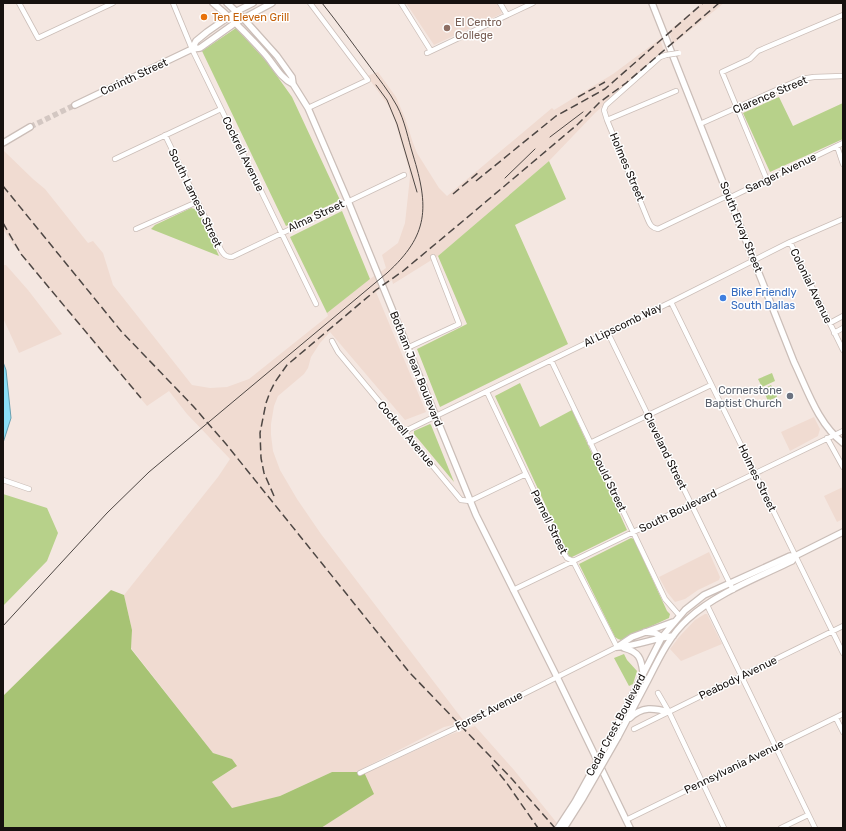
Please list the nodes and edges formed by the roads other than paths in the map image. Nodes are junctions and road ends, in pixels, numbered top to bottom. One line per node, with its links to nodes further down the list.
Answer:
1 (19, 3): 2 (street)
2 (113, 3)
3 (172, 3): 19 (street, Cockrell Avenue)
4 (213, 3): 16 (main road, Botham Jean Boulevard)
5 (227, 3): 13 (main road, Botham Jean Boulevard)
6 (253, 3): 13 (main road, Corinth Street)
7 (272, 3): 17 (main road, Corinth Street)
8 (310, 3): 25 (street)
9 (401, 3): 14 (street)
10 (500, 3): 14 (street)
11 (532, 3): 14 (street)
12 (652, 3): 29 (main road, South Ervay Street)
13 (237, 12): 16 (main road, Corinth Street); 17 (main road, Botham Jean Boulevard)
14 (507, 15)
15 (843, 15): 26 (street)
16 (229, 17): 18 (main road, Botham Jean Boulevard); 19 (main road, Corinth Street)
17 (243, 18): 18 (main road, Corinth Street); 22 (main road, Botham Jean Boulevard)
18 (235, 23): 19 (main road, Corinth Street); 22 (main road, Botham Jean Boulevard)
19 (192, 49): 24 (main road, Corinth Street); 27 (street, Cockrell Avenue)
20 (679, 53): 28 (street, Holmes Street, bridge)
21 (843, 77): 26 (street, Clarence Street)
22 (293, 84): 25 (main road, Botham Jean Boulevard)
23 (676, 91): 28 (street)
24 (75, 105)
25 (308, 108): 40 (main road, Botham Jean Boulevard)
26 (738, 108): 29 (street, Clarence Street); 38 (street)
27 (221, 109): 31 (street); 45 (street, Cockrell Avenue)
28 (607, 120): 43 (street, Holmes Street)
29 (700, 124): 39 (main road, South Ervay Street)
30 (30, 127): 32 (main road)
31 (165, 135): 35 (street); 41 (street, South Lamesa Street)
32 (3, 143)
33 (843, 143): 34 (street, Sanger Avenue)
34 (837, 146): 36 (street); 38 (street, Sanger Avenue)
35 (116, 159)
36 (843, 164)
37 (404, 176): 40 (street, Alma Street)
38 (767, 180): 39 (street, Sanger Avenue)
39 (729, 198): 43 (street, Sanger Avenue); 49 (main road, South Ervay Street)
40 (348, 201): 45 (street, Alma Street); 58 (main road, Botham Jean Boulevard)
41 (197, 202): 44 (street); 47 (street, South Lamesa Street)
42 (843, 219): 46 (street, Al Lipscomb Way)
43 (654, 228)
44 (136, 229)
45 (281, 233): 47 (street, Alma Street); 51 (street, Cockrell Avenue)
46 (790, 242): 49 (street, Al Lipscomb Way); 53 (street, Colonial Avenue)
47 (228, 257)
48 (433, 257): 58 (street)
49 (754, 260): 50 (street, Al Lipscomb Way); 67 (main road, South Ervay Street)
50 (671, 302): 55 (street, Al Lipscomb Way); 61 (street, Holmes Street)
51 (316, 304)
52 (843, 316): 53 (street)
53 (830, 323): 56 (street, Colonial Avenue)
54 (843, 328): 56 (street)
55 (608, 333): 60 (street, Al Lipscomb Way); 64 (street, Cleveland Street)
56 (834, 333): 59 (street, Colonial Avenue)
57 (332, 341): 66 (street, Cockrell Avenue)
58 (407, 348): 63 (main road, Botham Jean Boulevard)
59 (843, 350)
60 (551, 360): 62 (street, Al Lipscomb Way); 69 (street, Gould Street)
61 (711, 385): 64 (street); 73 (street, Holmes Street)
62 (487, 392): 63 (street, Al Lipscomb Way); 72 (street, Parnell Street)
63 (436, 416): 66 (street, Al Lipscomb Way); 76 (main road, Botham Jean Boulevard)
64 (647, 416): 69 (street); 77 (street, Cleveland Street)
65 (843, 431): 67 (street, South Boulevard)
66 (403, 432): 76 (street, Cockrell Avenue)
67 (834, 435): 68 (street, South Boulevard); 70 (main road, South Ervay Street)
68 (827, 438): 71 (street); 73 (street, South Boulevard)
69 (590, 443): 78 (street, Gould Street)
70 (843, 443)
71 (843, 467)
72 (526, 474): 76 (street); 81 (street, Parnell Street)
73 (755, 474): 77 (street, South Boulevard); 80 (street, Holmes Street)
74 (3, 480): 75 (street)
75 (29, 489)
76 (470, 501): 83 (main road, Botham Jean Boulevard)
77 (690, 504): 78 (street, South Boulevard); 82 (street, Cleveland Street)
78 (634, 532): 81 (street, South Boulevard); 86 (street, Gould Street)
79 (843, 532): 80 (main road)
80 (795, 556): 82 (main road, Cedar Crest Boulevard); 84 (main road, Cedar Crest Boulevard); 90 (street, Holmes Street)
81 (573, 561): 83 (street, South Boulevard); 93 (street, Parnell Street)
82 (729, 583): 84 (street, Cleveland Street); 86 (main road, Cedar Crest Boulevard)
83 (513, 590): 98 (main road, Botham Jean Boulevard)
84 (733, 590): 85 (main road, Cedar Crest Boulevard)
85 (707, 605): 91 (main road, Cedar Crest Boulevard); 97 (street)
86 (679, 615): 87 (main road, Cedar Crest Boulevard)
87 (673, 622): 89 (main road); 92 (main road, Cedar Crest Boulevard)
88 (843, 626): 90 (street, Peabody Avenue)
89 (644, 632): 92 (main road); 93 (main road)
90 (832, 632): 95 (street, Holmes Street); 97 (street, Peabody Avenue)
91 (673, 636): 92 (main road); 94 (main road, Cedar Crest Boulevard)
92 (662, 637): 93 (main road); 94 (main road); 96 (main road, Cedar Crest Boulevard)
93 (617, 647): 96 (main road); 98 (street, Forest Avenue)
94 (663, 651): 103 (main road, Cedar Crest Boulevard)
95 (843, 653)
96 (644, 672): 106 (main road, Cedar Crest Boulevard)
97 (742, 676): 100 (street, Peabody Avenue); 107 (street)
98 (557, 677): 108 (street, Forest Avenue); 111 (main road)
99 (658, 693): 100 (street)
100 (669, 712): 103 (main road); 104 (street, Peabody Avenue); 109 (street)
101 (843, 714): 102 (street, Pennsylvania Avenue)
102 (836, 718): 105 (street); 107 (street, Pennsylvania Avenue)
103 (626, 723): 106 (main road, Cedar Crest Boulevard)
104 (634, 729)
105 (843, 732)
106 (616, 735): 112 (main road, Cedar Crest Boulevard, bridge); 113 (main road, Cedar Crest Boulevard, bridge)
107 (775, 747): 109 (street, Pennsylvania Avenue); 110 (street)
108 (360, 773)
109 (703, 782): 111 (street, Pennsylvania Avenue); 115 (street)
110 (808, 815): 116 (street); 117 (street)
111 (626, 820): 114 (main road)
112 (558, 828)
113 (564, 828)
114 (630, 828)
115 (724, 828)
116 (781, 828)
117 (815, 828)

